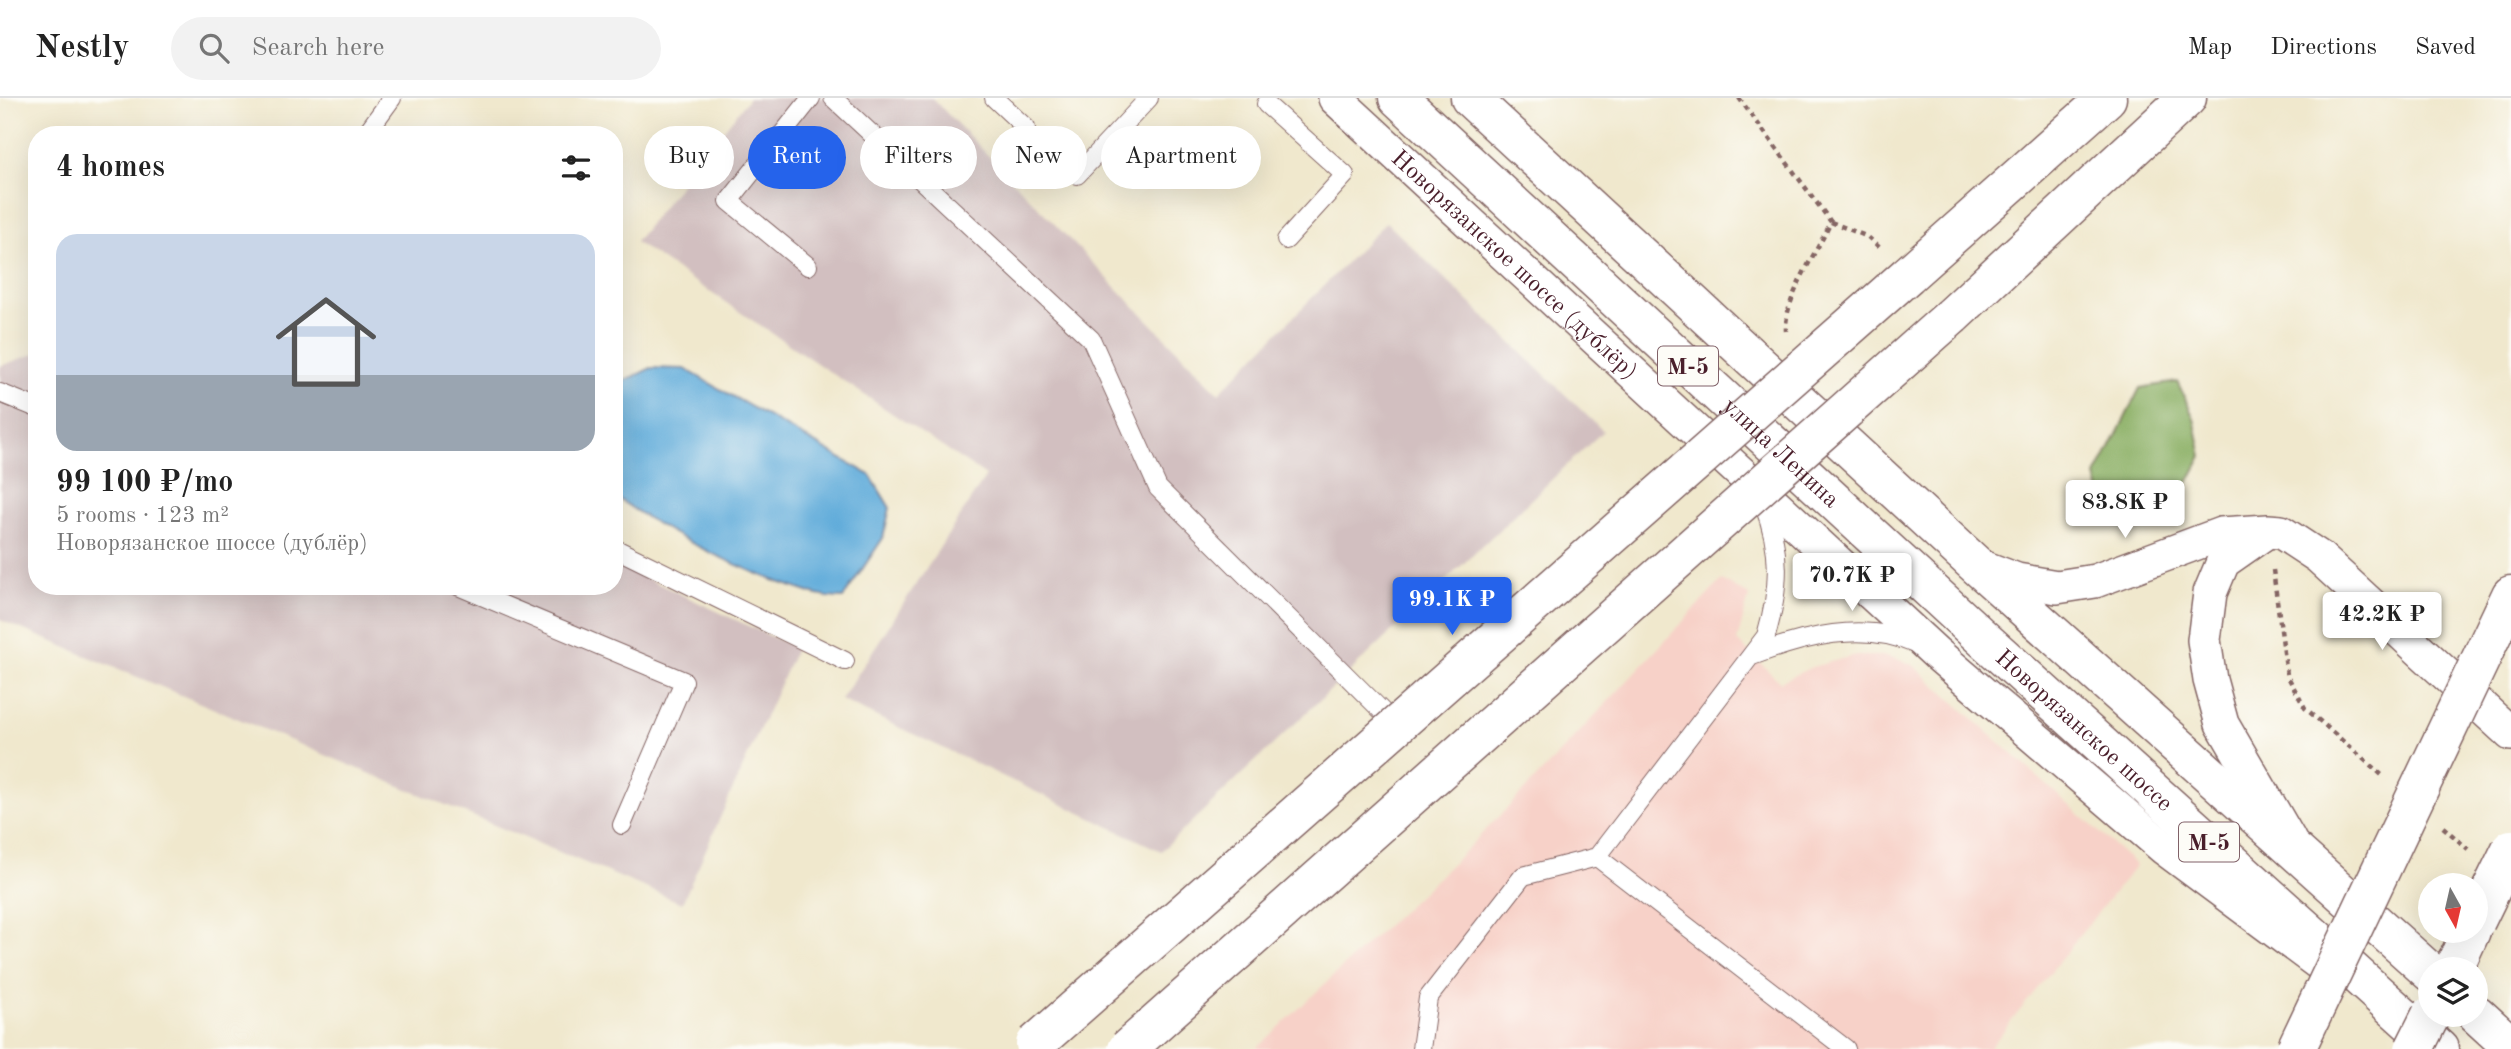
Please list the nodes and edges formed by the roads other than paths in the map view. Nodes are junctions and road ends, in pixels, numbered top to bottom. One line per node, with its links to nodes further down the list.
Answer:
1 (392, 98): 12 (lane)
2 (811, 98): 16 (lane)
3 (833, 98): 29 (lane)
4 (994, 98): 13 (lane)
5 (1149, 98): 14 (lane)
6 (1335, 98): 19 (street, Новорязанское шоссе (дублёр))
7 (1398, 98): 25 (main road, улица Ленина / М-5)
8 (1470, 98): 22 (main road, улица Ленина / М-5)
9 (2107, 98): 39 (main road, bridge)
10 (2187, 98): 41 (main road, bridge)
11 (1265, 100): 15 (lane)
12 (372, 126)
13 (1024, 126)
14 (1087, 164)
15 (1286, 240)
16 (807, 265)
17 (0, 393): 18 (lane)
18 (28, 404)
19 (1756, 487): 26 (street, Новорязанское шоссе (дублёр)); 27 (lane)
20 (2268, 531): 22 (street); 30 (street); 33 (street)
21 (623, 552): 28 (lane)
22 (1975, 564): 33 (main road, Новорязанское шоссе / М-5)
23 (479, 595): 31 (lane)
24 (2511, 595): 44 (main road, bridge)
25 (1978, 634): 46 (main road, Новорязанское шоссе / М-5)
26 (1937, 654): 27 (lane); 46 (street, Новорязанское шоссе (дублёр))
27 (1752, 656): 34 (lane)
28 (845, 661)
29 (1388, 717)
30 (2511, 734)
31 (622, 825)
32 (2511, 849): 35 (main road, bridge)
33 (2297, 853): 36 (main road, Новорязанское шоссе / М-5)
34 (1597, 857): 42 (lane); 43 (lane)
35 (2488, 896)
36 (2418, 961)
37 (2488, 1025): 40 (main road)
38 (2425, 1027): 45 (main road, bridge)
39 (1032, 1046)
40 (2511, 1046)
41 (1127, 1049)
42 (1421, 1049)
43 (1846, 1049)
44 (2296, 1049)
45 (2414, 1049)
46 (2437, 1049)

